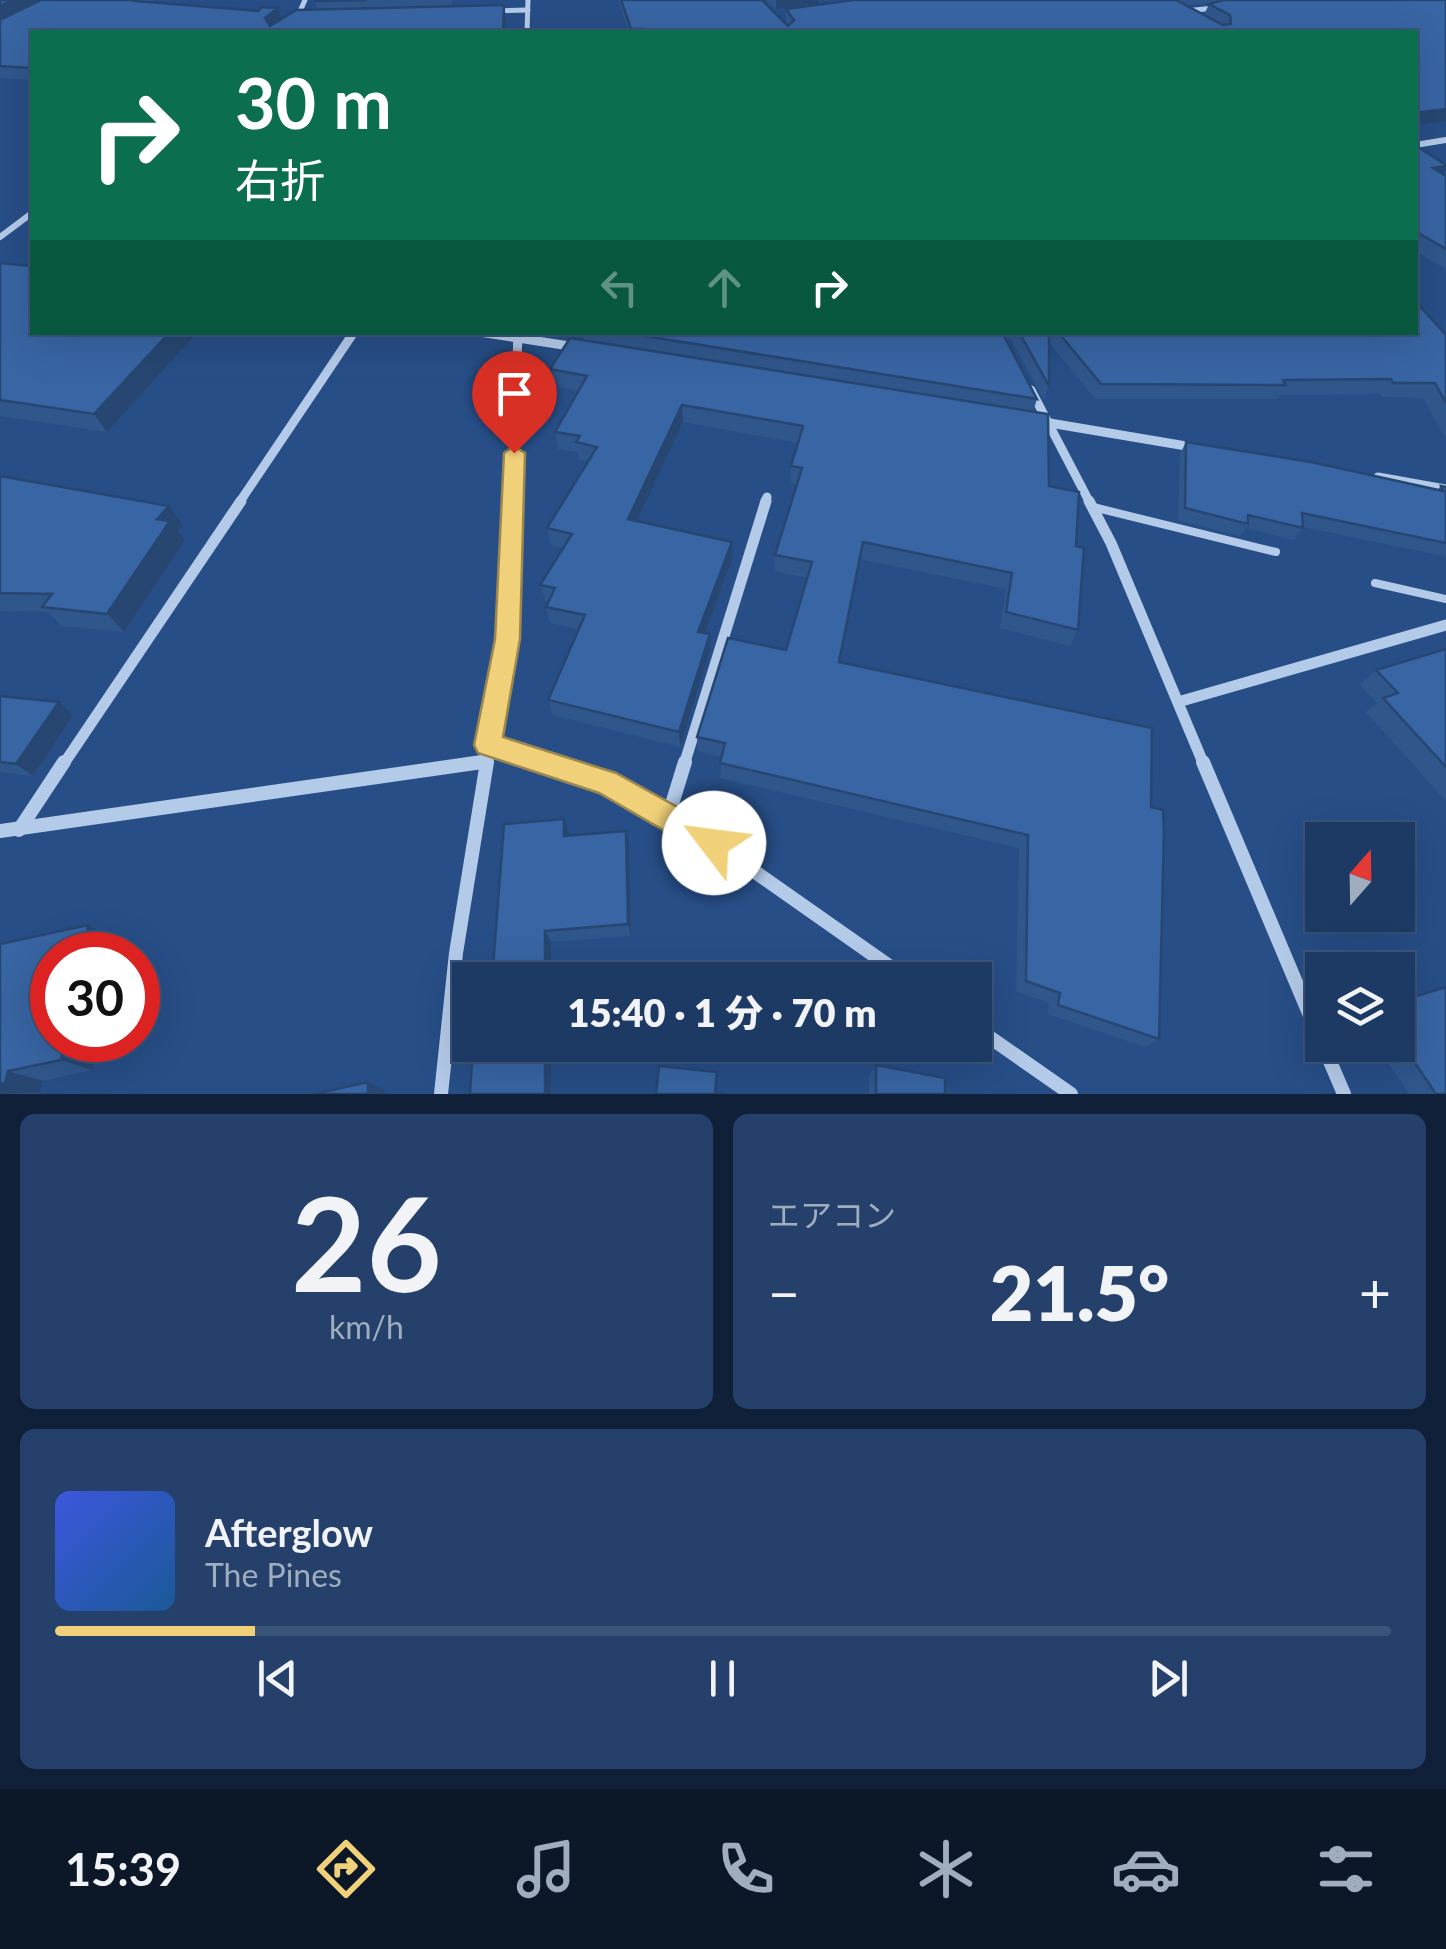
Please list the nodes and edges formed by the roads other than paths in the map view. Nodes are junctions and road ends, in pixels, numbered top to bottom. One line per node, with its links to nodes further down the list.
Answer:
1 (305, 0): 8 (street)
2 (528, 0): 5 (street)
3 (1174, 6): 7 (street)
4 (1215, 8): 7 (street)
5 (528, 10): 6 (street); 12 (street)
6 (490, 11)
7 (1185, 12): 10 (street)
8 (298, 16): 9 (street); 11 (street)
9 (317, 16)
10 (1197, 18)
11 (278, 30)
12 (527, 30)
13 (1446, 140): 14 (street)
14 (1418, 145)
15 (1418, 148): 16 (street)
16 (1432, 156)
17 (30, 214): 18 (street)
18 (0, 237)
19 (352, 335): 38 (street)
20 (518, 335): 21 (street); 35 (street)
21 (594, 350)
22 (1024, 378): 24 (street)
23 (1032, 420): 24 (street)
24 (1051, 423): 25 (street); 29 (street)
25 (1201, 448)
26 (1371, 476): 27 (street)
27 (1446, 489)
28 (767, 497): 37 (street)
29 (1093, 507): 30 (lane); 34 (street)
30 (1276, 552)
31 (1374, 582): 32 (lane)
32 (1446, 599)
33 (1446, 624): 34 (street)
34 (1178, 702): 41 (street)
35 (488, 745): 36 (street); 37 (street)
36 (485, 762): 38 (street); 44 (street)
37 (668, 816): 40 (street)
38 (19, 830): 39 (street)
39 (0, 832)
40 (883, 962)
41 (1305, 1002)
42 (992, 1038): 45 (street)
43 (1330, 1062): 46 (street)
44 (441, 1094)
45 (1071, 1094)
46 (1344, 1094)

